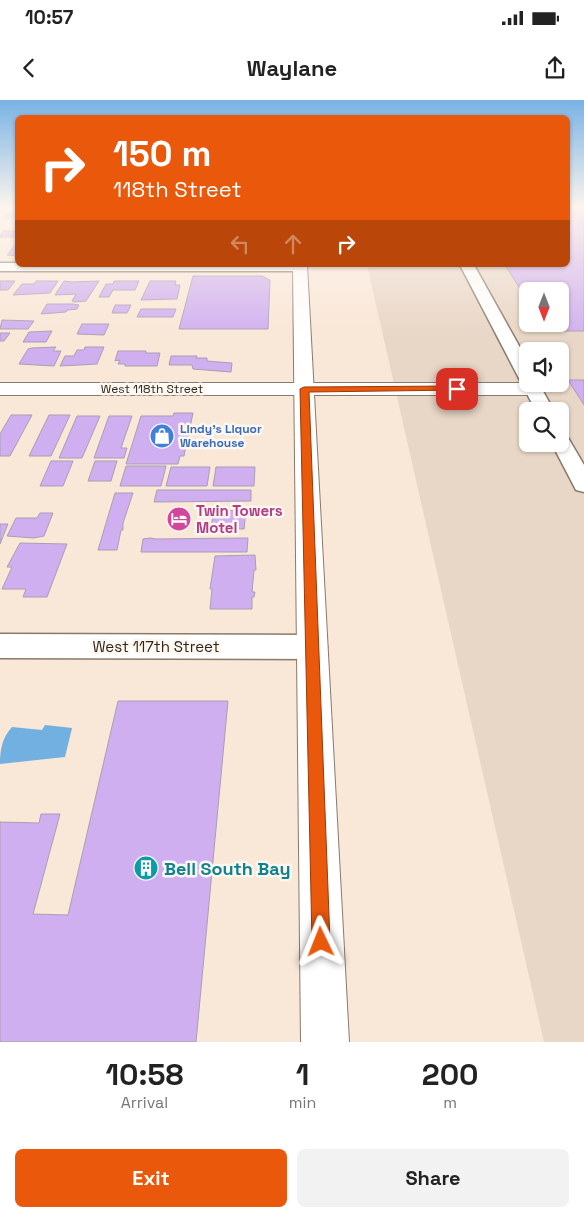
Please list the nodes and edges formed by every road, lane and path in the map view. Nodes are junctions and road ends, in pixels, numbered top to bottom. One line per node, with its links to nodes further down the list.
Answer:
1 (0, 267): 2 (street)
2 (15, 267)
3 (300, 267): 8 (main road)
4 (468, 267): 5 (street)
5 (519, 363)
6 (519, 384): 8 (main road, West 118th Street)
7 (0, 389): 8 (main road, West 118th Street)
8 (304, 389): 12 (main road)
9 (566, 452): 10 (street)
10 (584, 485)
11 (0, 646): 12 (street, West 117th Street)
12 (313, 647): 13 (main road)
13 (324, 1042)

